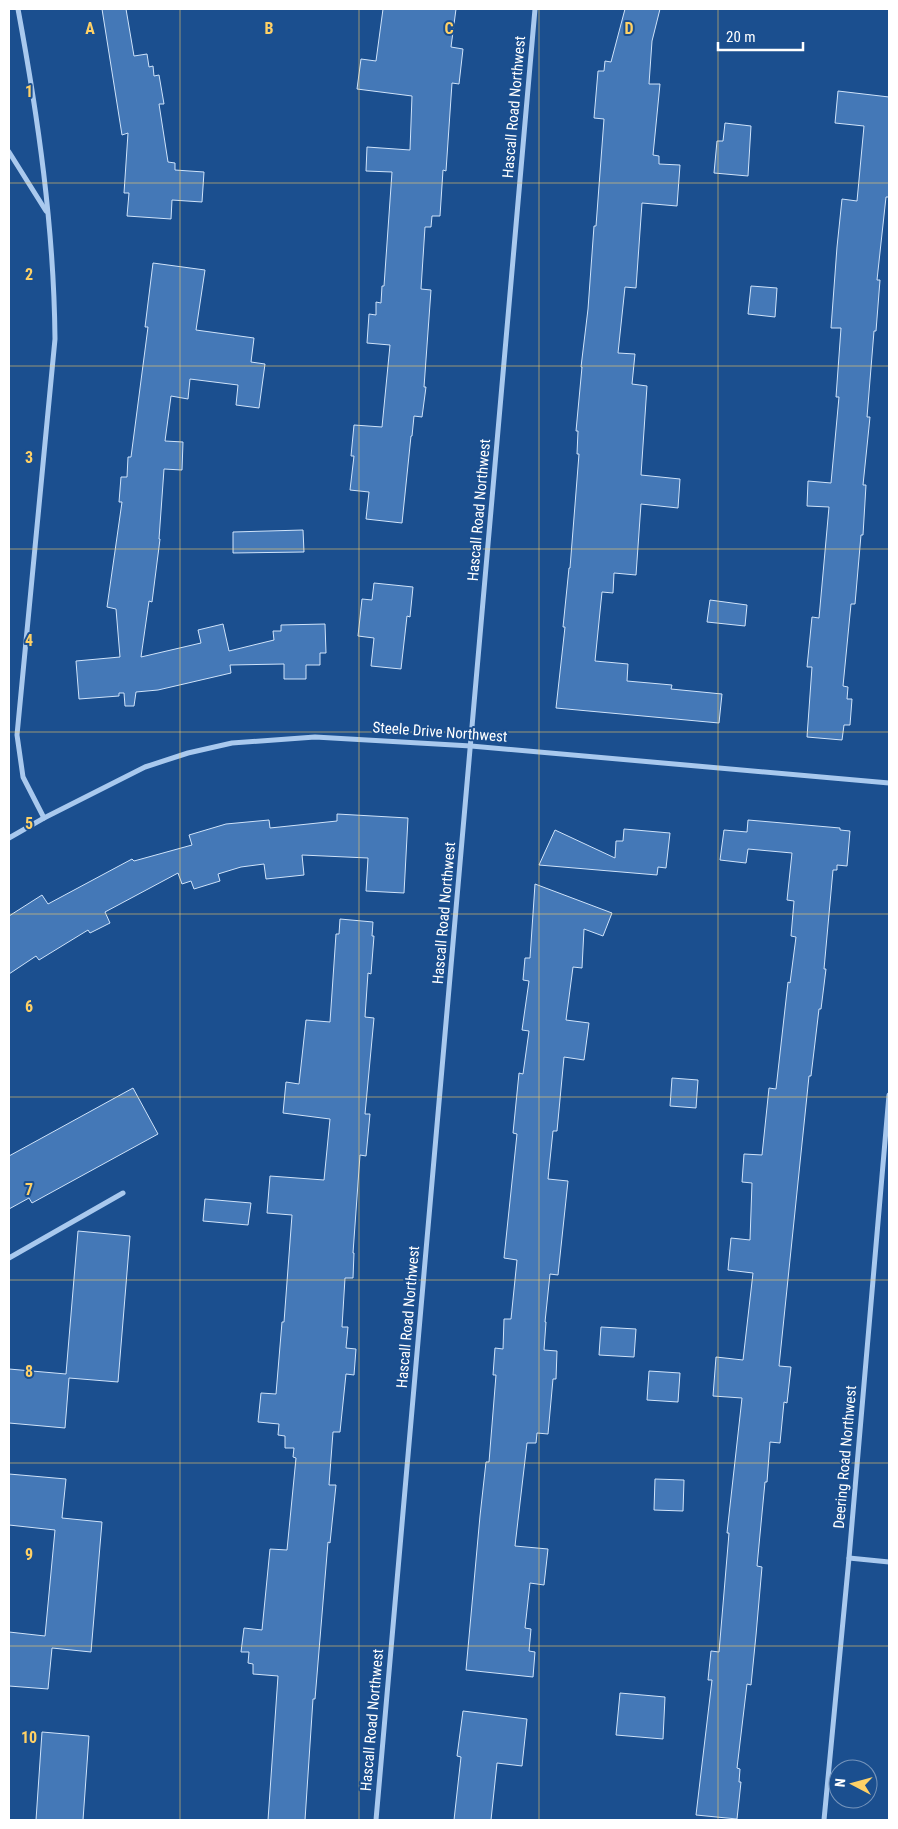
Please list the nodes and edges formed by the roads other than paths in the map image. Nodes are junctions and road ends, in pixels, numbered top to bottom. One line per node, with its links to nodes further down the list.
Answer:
1 (18, 9): 4 (street)
2 (535, 9): 5 (street, Hascall Road Northwest)
3 (9, 152): 4 (street)
4 (47, 214): 7 (street)
5 (471, 746): 6 (street, Steele Drive Northwest); 7 (street, Steele Drive Northwest); 15 (street, Hascall Road Northwest)
6 (889, 783)
7 (44, 818): 8 (street, Steele Drive Northwest)
8 (9, 838)
9 (889, 1095): 10 (street, Deering Road Northwest)
10 (888, 1119): 13 (street, Deering Road Northwest)
11 (122, 1194): 12 (street)
12 (9, 1258)
13 (849, 1558): 14 (street); 16 (street, Deering Road Northwest)
14 (889, 1562)
15 (376, 1820)
16 (824, 1820)

